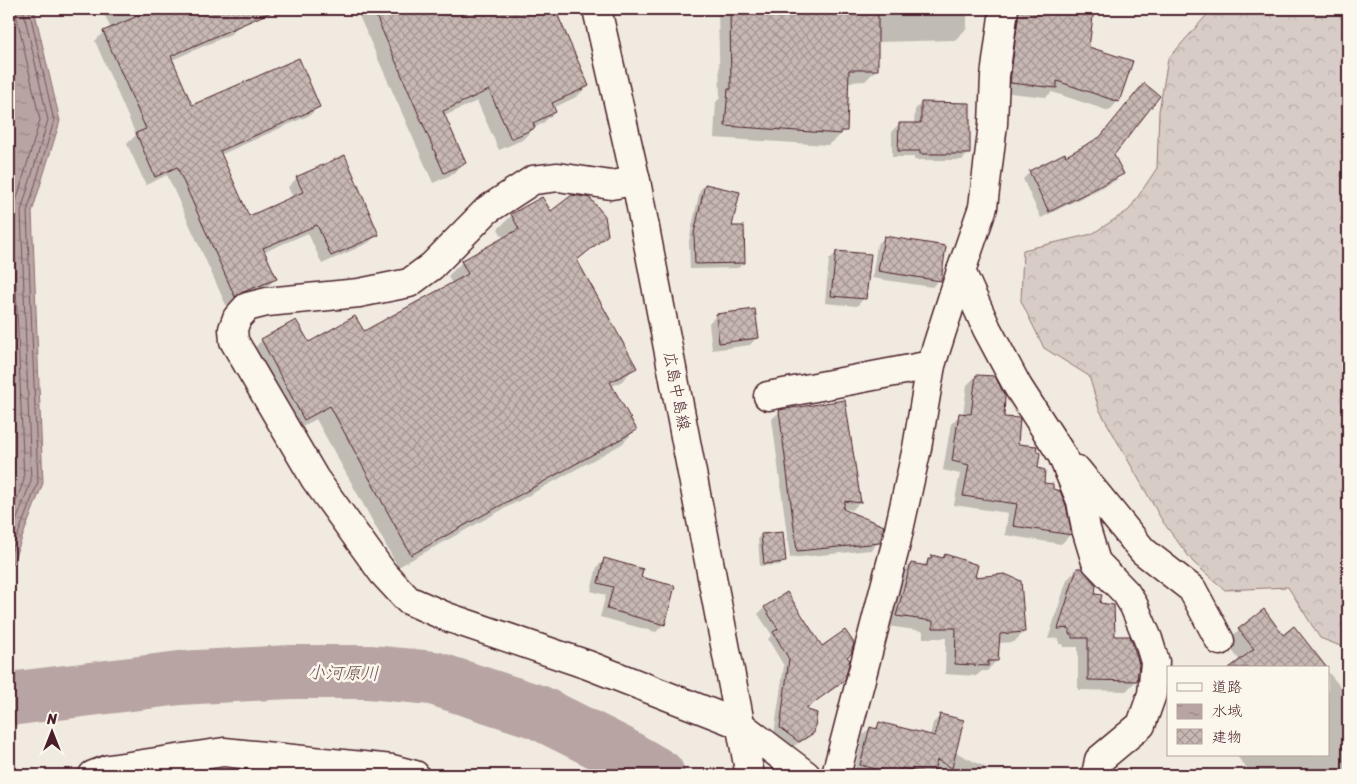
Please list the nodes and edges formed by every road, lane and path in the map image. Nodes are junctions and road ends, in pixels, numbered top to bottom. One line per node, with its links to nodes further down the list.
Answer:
1 (597, 9): 3 (street, 広島中島線)
2 (1004, 9): 4 (street)
3 (636, 181): 9 (street, 広島中島線); 9 (street)
4 (961, 271): 5 (street); 7 (street)
5 (931, 365): 6 (street); 15 (street)
6 (768, 396)
7 (1046, 432): 8 (street); 16 (street)
8 (1220, 641)
9 (739, 724): 10 (street, 広島中島線); 14 (street)
10 (748, 763)
11 (307, 767): 12 (street); 13 (street)
12 (93, 775)
13 (415, 775)
14 (806, 775)
15 (836, 775)
16 (1096, 775)

